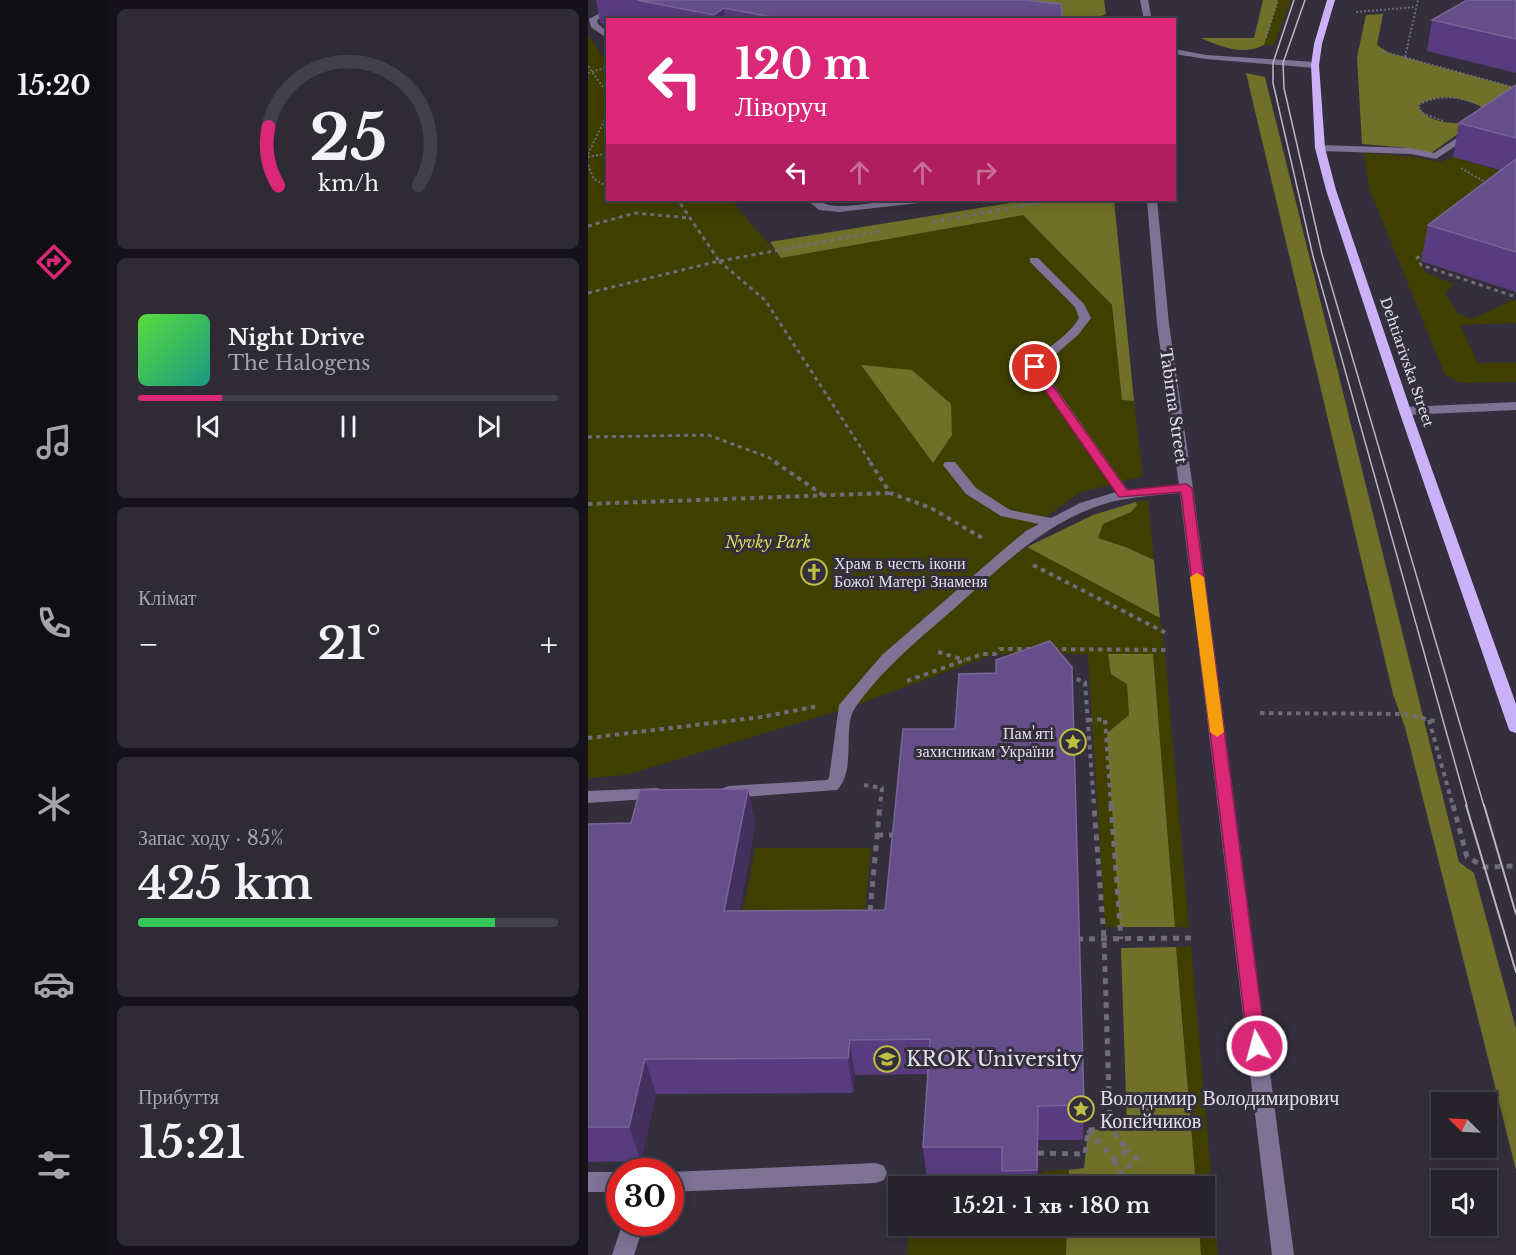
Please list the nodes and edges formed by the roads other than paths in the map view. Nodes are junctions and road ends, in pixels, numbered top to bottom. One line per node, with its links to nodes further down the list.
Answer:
1 (1144, 0): 4 (street)
2 (1331, 0): 7 (main road, Dehtiarivska Street)
3 (629, 3): 5 (street)
4 (1148, 18)
5 (606, 35)
6 (1176, 51): 7 (street)
7 (1315, 65): 9 (main road, Dehtiarivska Street)
8 (1495, 116): 9 (street)
9 (1320, 148): 15 (main road, Dehtiarivska Street)
10 (813, 201): 11 (street)
11 (909, 201)
12 (1152, 201): 17 (street, Tabirna Street)
13 (1034, 260): 18 (street)
14 (1516, 406): 15 (street)
15 (1406, 411): 20 (main road, Dehtiarivska Street)
16 (950, 465): 19 (street)
17 (1186, 488): 18 (street); 30 (street, Tabirna Street)
18 (1124, 494): 19 (street)
19 (1053, 523): 21 (street)
20 (1516, 727)
21 (717, 792)
22 (670, 794): 23 (street)
23 (588, 796)
24 (876, 1173): 25 (street)
25 (684, 1181)
26 (588, 1182): 27 (street)
27 (606, 1182)
28 (629, 1236): 29 (street)
29 (623, 1255)
30 (1282, 1255)

